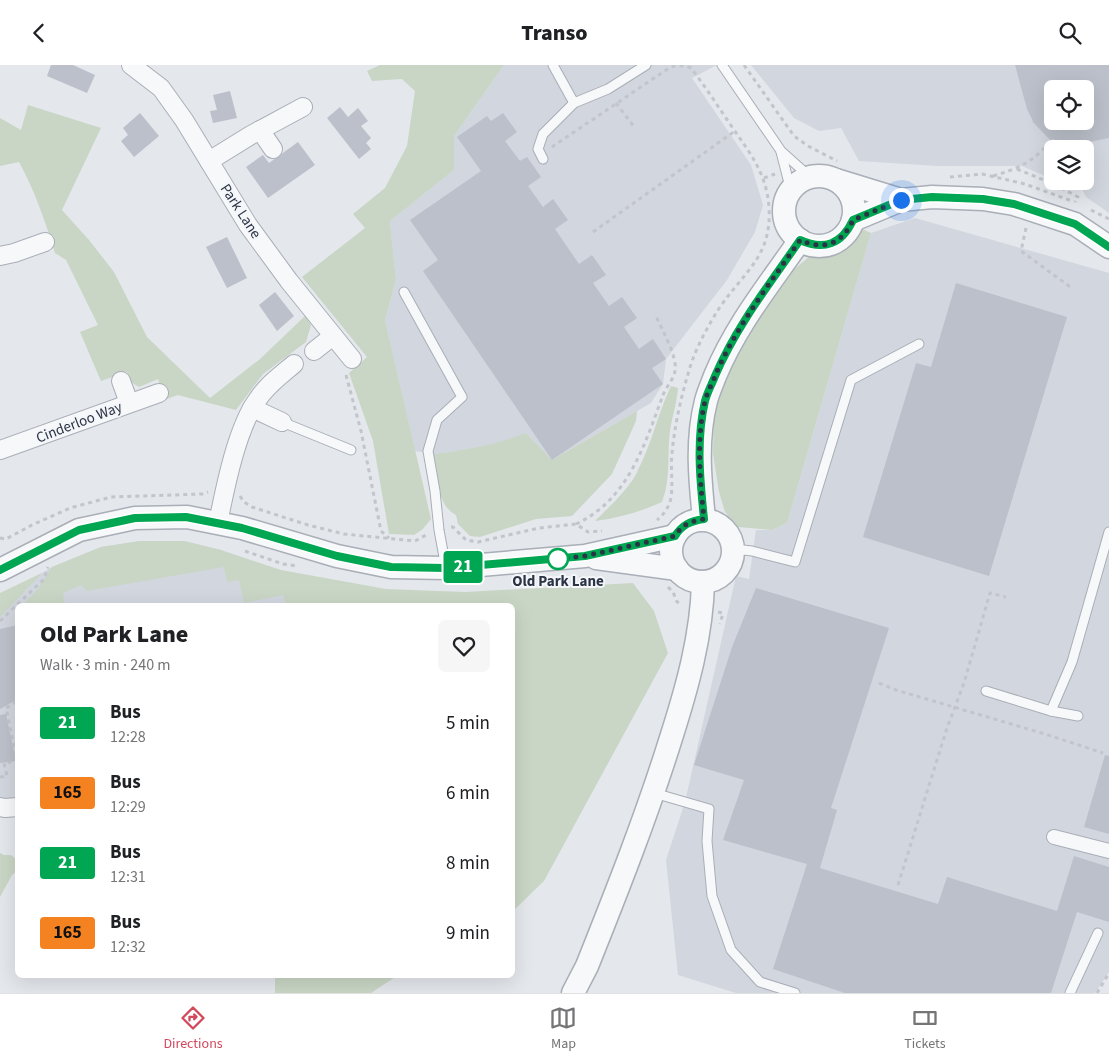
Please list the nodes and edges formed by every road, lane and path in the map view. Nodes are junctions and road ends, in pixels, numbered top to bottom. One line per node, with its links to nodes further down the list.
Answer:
1 (131, 65): 17 (street, Park Lane)
2 (553, 65): 7 (lane)
3 (646, 65): 6 (lane)
4 (722, 65): 15 (lane)
5 (744, 65): 19 (path)
6 (608, 89): 7 (lane); 8 (path)
7 (574, 103): 16 (lane)
8 (616, 103): 10 (path); 12 (path); 16 (path)
9 (302, 107): 11 (street)
10 (635, 128)
11 (260, 130): 13 (street); 17 (street)
12 (735, 131): 30 (path); 53 (path)
13 (273, 149)
14 (1044, 149): 18 (path)
15 (781, 151): 21 (lane); 23 (lane)
16 (542, 157)
17 (209, 161): 38 (street, Park Lane)
18 (1017, 169): 20 (path); 24 (path)
19 (839, 172): 21 (street); 25 (street); 29 (street)
20 (991, 176): 22 (path); 24 (path)
21 (810, 177): 23 (street)
22 (944, 178)
23 (791, 191): 31 (street)
24 (1050, 193): 27 (path)
25 (901, 200): 27 (street); 29 (street)
26 (1084, 207): 28 (path)
27 (1036, 211): 33 (street); 35 (path)
28 (1109, 219)
29 (853, 220): 31 (street)
30 (593, 232)
31 (800, 240): 51 (street)
32 (45, 242): 34 (street)
33 (1109, 247)
34 (0, 256)
35 (1073, 289)
36 (404, 292): 55 (lane)
37 (655, 314): 54 (path)
38 (333, 336): 40 (street); 41 (street, Park Lane)
39 (919, 344): 59 (lane)
40 (314, 351)
41 (352, 359)
42 (294, 364): 46 (street)
43 (121, 381): 45 (street)
44 (159, 393): 45 (street, Cinderloo Way)
45 (129, 403): 48 (street, Cinderloo Way)
46 (252, 408): 47 (street); 50 (street)
47 (282, 422): 49 (lane)
48 (0, 450)
49 (351, 450)
50 (225, 492): 52 (street); 55 (path)
51 (704, 519): 58 (street); 59 (street)
52 (218, 523): 62 (street); 63 (street)
53 (653, 523)
54 (576, 524): 55 (path); 56 (path)
55 (439, 530): 62 (lane)
56 (603, 531)
57 (1109, 532): 75 (lane)
58 (675, 536): 60 (street); 64 (street)
59 (734, 549): 65 (street)
60 (585, 556): 62 (street); 64 (street)
61 (49, 566): 67 (path)
62 (446, 568)
63 (0, 570)
64 (671, 577): 65 (street); 68 (path)
65 (703, 582): 68 (street)
66 (1006, 597): 74 (path)
67 (19, 603)
68 (703, 605): 81 (street)
69 (15, 607): 70 (path)
70 (0, 621)
71 (879, 683): 74 (path)
72 (986, 691): 75 (lane)
73 (15, 703): 77 (path)
74 (955, 707): 78 (path); 84 (path)
75 (1051, 711): 76 (lane)
76 (1078, 716)
77 (15, 748)
78 (1103, 753)
79 (15, 761): 80 (path)
80 (0, 777)
81 (654, 793): 87 (street); 88 (lane)
82 (1054, 837): 83 (street)
83 (1109, 851)
84 (898, 885)
85 (1098, 933): 89 (lane)
86 (1109, 973): 90 (path)
87 (573, 993)
88 (795, 993)
89 (1070, 993)
90 (1098, 993)

